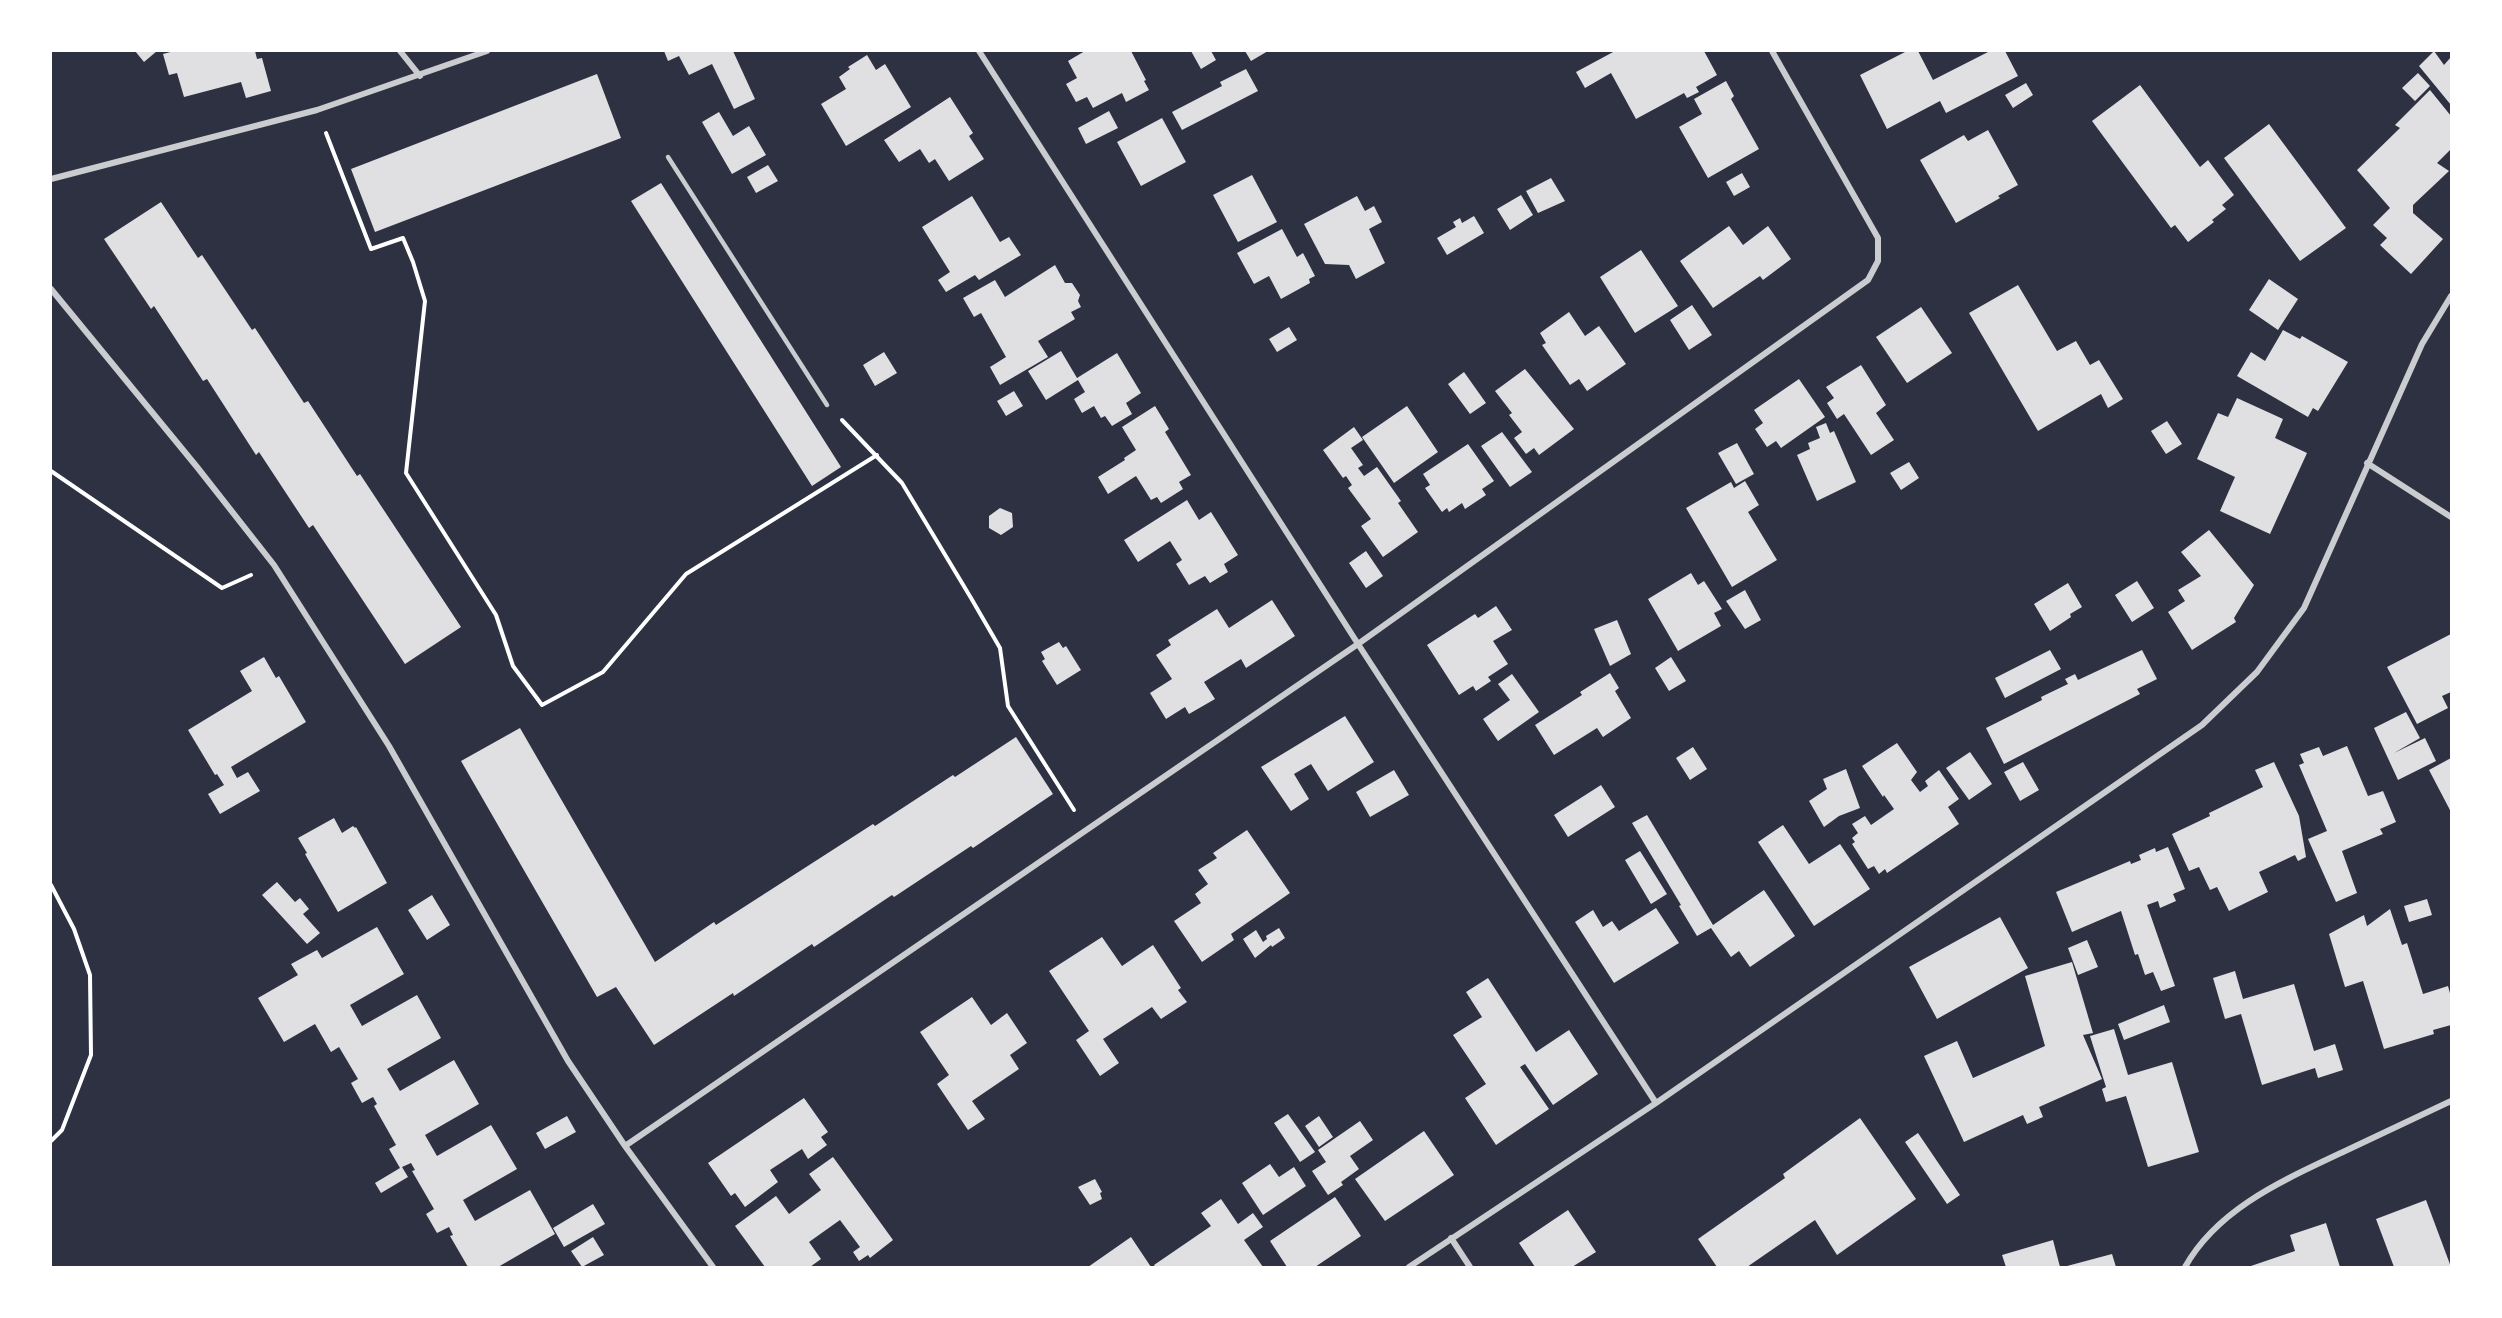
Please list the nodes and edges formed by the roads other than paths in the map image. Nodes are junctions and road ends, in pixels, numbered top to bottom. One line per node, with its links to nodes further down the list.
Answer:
1 (400, 51): 5 (street)
2 (487, 51): 5 (street)
3 (979, 51): 13 (street)
4 (1772, 51): 13 (street)
5 (420, 76): 7 (street)
6 (668, 157): 10 (lane)
7 (51, 179)
8 (51, 289): 16 (street)
9 (2451, 296): 11 (street)
10 (827, 405)
11 (2367, 463): 12 (street); 15 (street)
12 (2451, 518)
13 (1358, 644): 15 (street); 16 (street)
14 (2451, 1101): 21 (street)
15 (1656, 1103): 17 (street)
16 (625, 1146): 18 (street)
17 (1451, 1238): 19 (street); 20 (street)
18 (713, 1267)
19 (1409, 1267)
20 (1470, 1267)
21 (2185, 1267)

